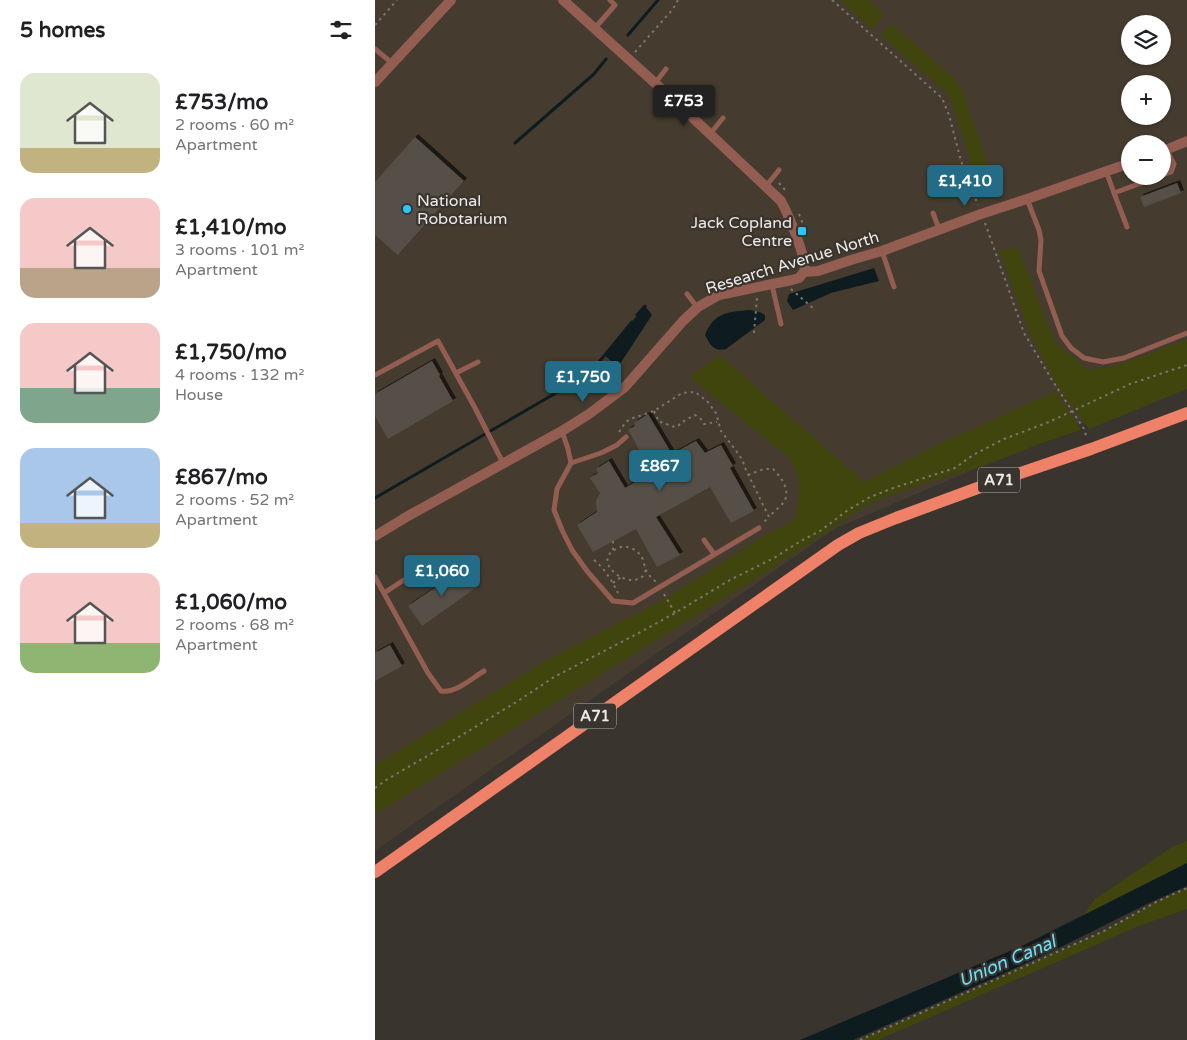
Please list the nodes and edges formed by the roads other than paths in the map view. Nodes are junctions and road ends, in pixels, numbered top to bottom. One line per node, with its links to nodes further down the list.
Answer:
1 (451, 0): 6 (street)
2 (563, 0): 4 (street)
3 (610, 0): 4 (lane)
4 (595, 28): 9 (street)
5 (375, 49): 6 (lane)
6 (392, 63): 8 (street)
7 (666, 69): 9 (lane)
8 (375, 82)
9 (655, 83): 11 (street)
10 (723, 118): 11 (lane)
11 (710, 134): 18 (street)
12 (1187, 141): 13 (street)
13 (1171, 148)
14 (1121, 166): 16 (street, Research Avenue North)
15 (779, 170): 18 (lane)
16 (1106, 171): 19 (lane); 20 (street, Research Avenue North)
17 (1136, 185): 19 (lane)
18 (766, 186): 25 (street)
19 (1114, 193): 22 (lane)
20 (1027, 199): 23 (street, Research Avenue North); 31 (lane)
21 (933, 213): 23 (lane)
22 (1127, 227)
23 (939, 229): 24 (street, Research Avenue North)
24 (882, 251): 25 (street, Research Avenue North); 27 (lane)
25 (804, 272): 26 (street, Research Avenue North)
26 (772, 285): 29 (street, Research Avenue North); 30 (lane)
27 (895, 287)
28 (687, 294): 29 (lane)
29 (697, 307): 36 (street, Research Avenue North)
30 (781, 324)
31 (1187, 333)
32 (478, 362): 33 (lane)
33 (456, 373): 34 (lane); 38 (lane)
34 (375, 375)
35 (1187, 413): 48 (main road, A71)
36 (562, 431): 38 (street, Research Avenue North); 39 (lane)
37 (626, 437): 39 (lane)
38 (503, 463): 41 (street, Research Avenue North)
39 (571, 463): 43 (lane)
40 (759, 528): 43 (lane)
41 (375, 536)
42 (704, 540): 43 (lane)
43 (714, 554)
44 (413, 574): 46 (lane)
45 (375, 577): 46 (lane)
46 (384, 593): 47 (lane)
47 (483, 671)
48 (375, 872)

